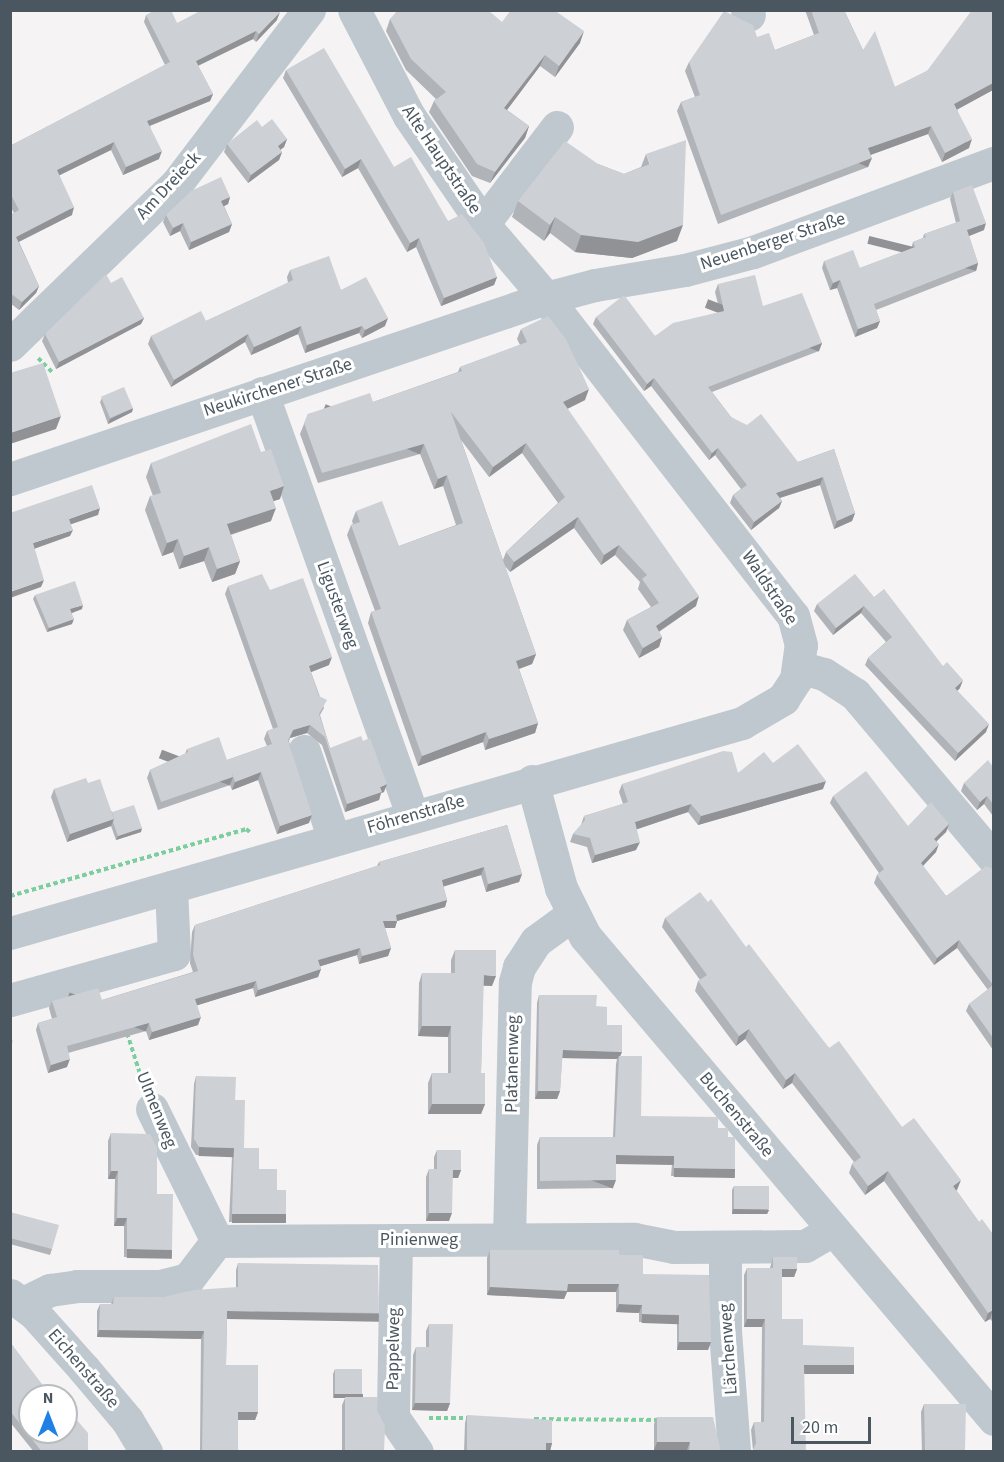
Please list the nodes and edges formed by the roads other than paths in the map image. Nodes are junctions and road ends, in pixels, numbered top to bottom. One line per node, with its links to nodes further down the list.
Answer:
1 (309, 10): 7 (street, Am Dreieck)
2 (354, 10): 5 (street, Alte Hauptstraße)
3 (557, 127): 5 (street)
4 (993, 163): 6 (street, Neuenberger Straße)
5 (483, 224): 6 (street, Alte Hauptstraße)
6 (546, 298): 8 (street, Neukirchener Straße); 10 (street, Waldstraße)
7 (10, 345)
8 (262, 393): 9 (street, Neukirchener Straße); 13 (street, Ligusterweg)
9 (10, 479)
10 (799, 667): 12 (street, Föhrenstraße); 15 (street)
11 (304, 752): 14 (street)
12 (532, 781): 13 (street, Föhrenstraße); 17 (street, Buchenstraße)
13 (413, 816): 14 (street, Föhrenstraße)
14 (334, 839): 16 (street, Föhrenstraße)
15 (993, 859)
16 (171, 886): 18 (street, Föhrenstraße); 19 (street)
17 (573, 914): 21 (street, Buchenstraße); 22 (street, Platanenweg)
18 (10, 933)
19 (10, 1000)
20 (152, 1110): 24 (street, Ulmenweg)
21 (833, 1230): 25 (street, Pinienweg); 27 (street, Buchenstraße)
22 (509, 1239): 23 (street, Pinienweg); 25 (street, Pinienweg)
23 (396, 1240): 24 (street, Pinienweg); 29 (street, Pappelweg)
24 (217, 1241): 26 (street)
25 (725, 1247): 30 (street, Lärchenweg)
26 (17, 1299): 28 (street, Eichenstraße)
27 (993, 1419)
28 (146, 1452)
29 (417, 1452)
30 (734, 1452)

